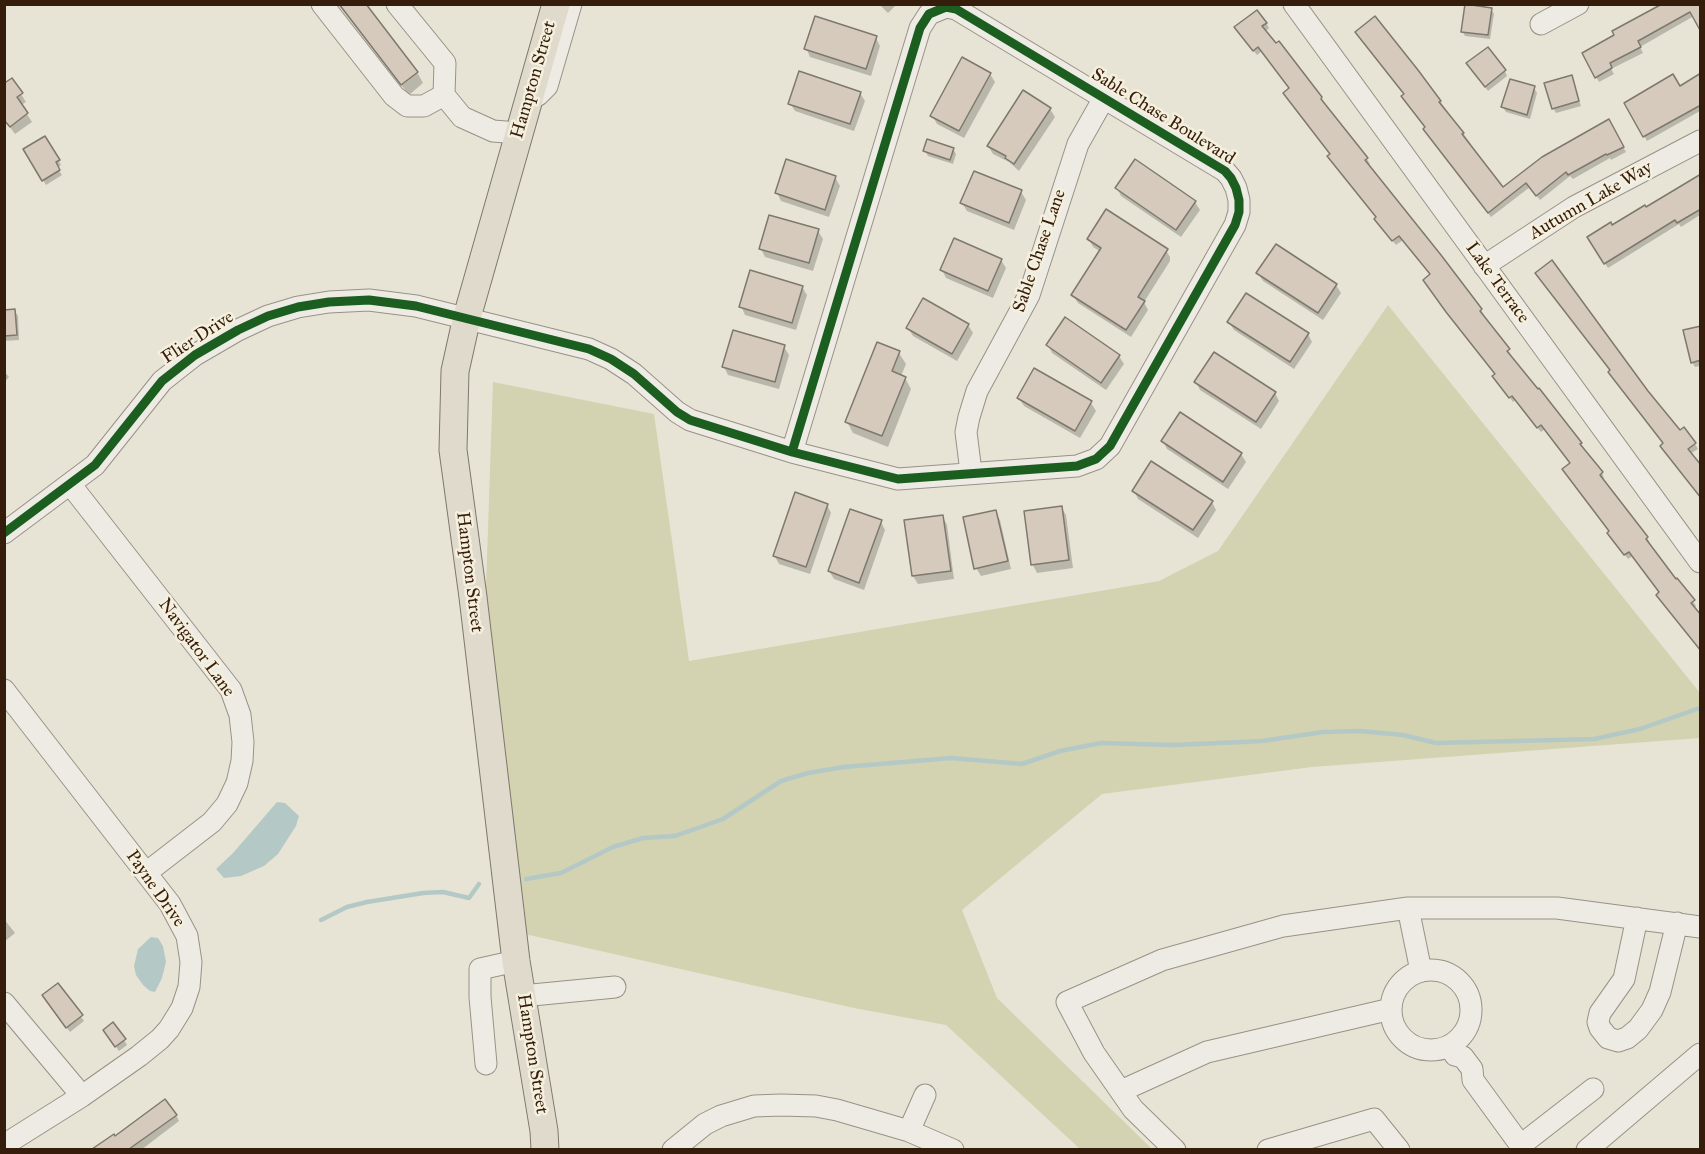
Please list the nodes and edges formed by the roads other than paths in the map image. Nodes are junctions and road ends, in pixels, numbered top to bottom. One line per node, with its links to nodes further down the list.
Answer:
1 (322, 4): 8 (street)
2 (397, 4): 8 (street)
3 (556, 4): 10 (main road, Hampton Street)
4 (571, 4): 10 (street)
5 (1294, 4): 12 (street, Lake Terrace)
6 (1578, 4): 7 (street)
7 (1541, 24)
8 (444, 95): 10 (street)
9 (1104, 98): 14 (street, Sable Chase Boulevard); 15 (street, Sable Chase Lane); 15 (street, Sable Chase Boulevard)
10 (521, 122): 13 (main road, Hampton Street)
11 (1701, 141): 12 (street, Autumn Lake Way)
12 (1484, 266): 18 (street, Lake Terrace)
13 (467, 317): 14 (street, Sable Chase Boulevard); 16 (street, Flier Drive); 25 (main road, Hampton Street)
14 (792, 452): 15 (street, Sable Chase Boulevard)
15 (971, 472)
16 (70, 483): 17 (street, Flier Drive); 20 (street, Navigator Lane)
17 (4, 533)
18 (1701, 562)
19 (4, 690): 20 (street, Payne Drive)
20 (146, 873): 37 (street, Payne Drive)
21 (1408, 908): 22 (street); 26 (street); 35 (street)
22 (1637, 918): 23 (street); 23 (street)
23 (1677, 923): 24 (street)
24 (1701, 927)
25 (516, 962): 28 (main road, Hampton Street); 33 (street)
26 (1421, 971): 30 (street); 31 (street)
27 (615, 987): 28 (street)
28 (522, 996): 41 (main road, Hampton Street)
29 (4, 1003): 37 (street)
30 (1391, 1009): 31 (street); 35 (street)
31 (1452, 1051): 40 (street)
32 (1701, 1054): 47 (street)
33 (486, 1064)
34 (1593, 1089): 40 (street)
35 (1121, 1091): 44 (street)
36 (925, 1095): 38 (street)
37 (82, 1096): 39 (street, Payne Drive)
38 (909, 1131): 42 (street); 43 (street)
39 (4, 1145)
40 (1522, 1147)
41 (545, 1149)
42 (673, 1149)
43 (953, 1149)
44 (1175, 1149)
45 (1269, 1149): 46 (street)
46 (1399, 1149)
47 (1587, 1149)

